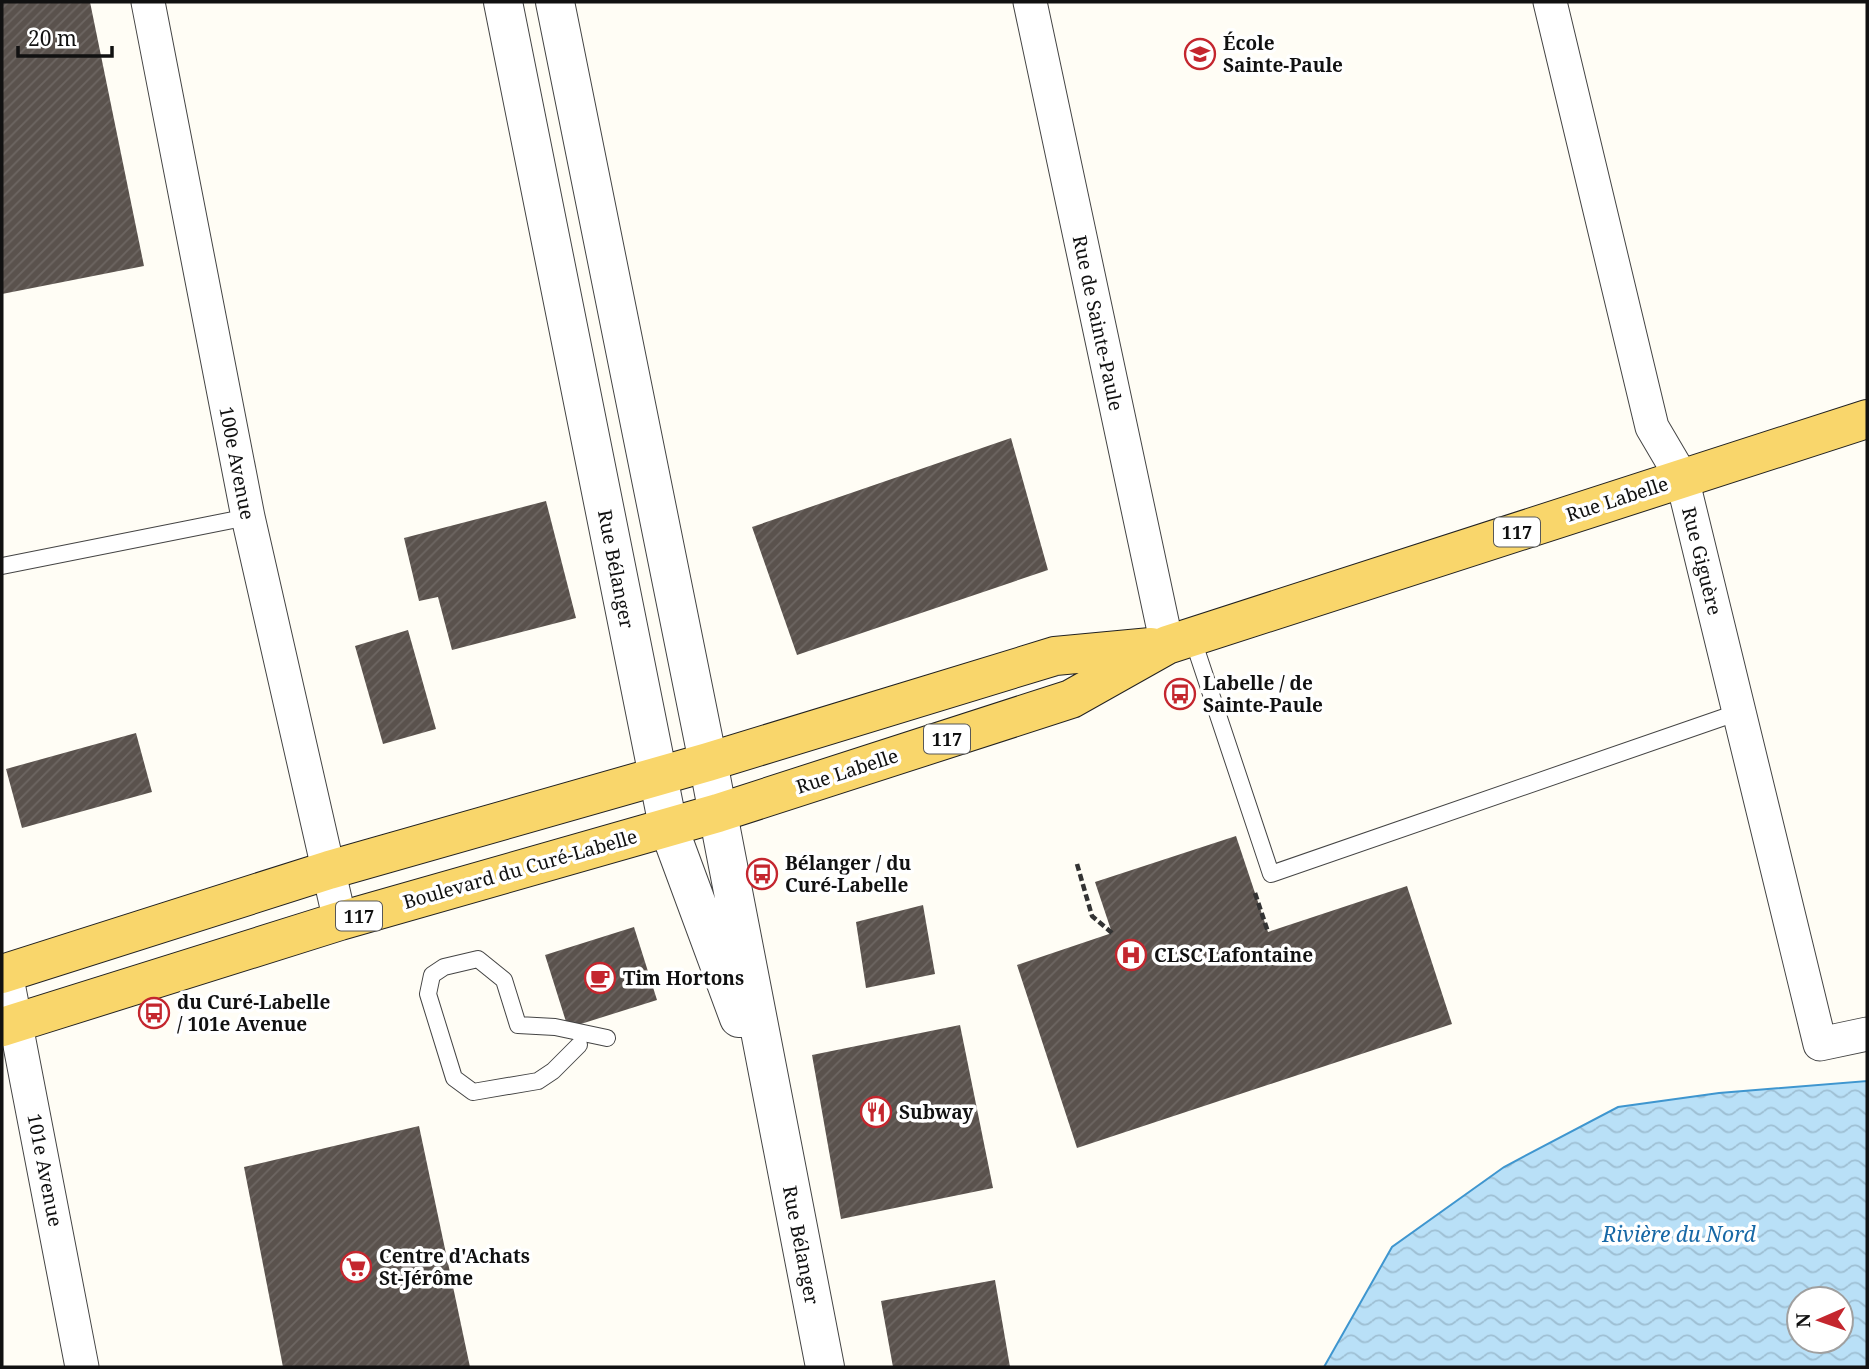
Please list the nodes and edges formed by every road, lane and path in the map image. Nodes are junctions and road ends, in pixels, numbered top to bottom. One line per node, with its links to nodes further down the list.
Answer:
1 (148, 2): 8 (street, 100e Avenue)
2 (503, 2): 13 (street, Rue Bélanger)
3 (555, 2): 12 (street, Rue Bélanger)
4 (1030, 2): 10 (street, Rue de Sainte-Paule)
5 (1550, 2): 7 (street, Rue Giguère)
6 (1867, 419): 7 (main road, Rue Labelle / 117)
7 (1682, 478): 10 (main road, Rue Labelle / 117); 11 (street, Rue Giguère)
8 (248, 517): 9 (lane); 17 (street, 100e Avenue)
9 (2, 566)
10 (1179, 641): 11 (lane); 12 (main road, Rue Labelle / 117); 14 (main road, Rue Labelle / 117)
11 (1740, 712): 22 (street, Rue Giguère)
12 (708, 762): 13 (main road, 117); 14 (street, Rue Bélanger)
13 (657, 776): 15 (street, Rue Bélanger); 17 (main road, 117)
14 (718, 813): 15 (main road, Boulevard du Curé-Labelle / 117); 25 (street, Rue Bélanger)
15 (668, 826): 18 (main road, Boulevard du Curé-Labelle / 117); 25 (street, Rue Bélanger)
16 (1077, 864): 19 (path)
17 (329, 870): 18 (street, 100e Avenue); 20 (main road, 117)
18 (340, 921): 21 (main road, Boulevard du Curé-Labelle / 117)
19 (1112, 933)
20 (4, 969): 21 (street, 101e Avenue)
21 (9, 1025): 26 (street, 101e Avenue)
22 (1867, 1034)
23 (607, 1038): 24 (lane)
24 (579, 1045)
25 (777, 1122): 27 (street, Rue Bélanger)
26 (82, 1367)
27 (825, 1367)

